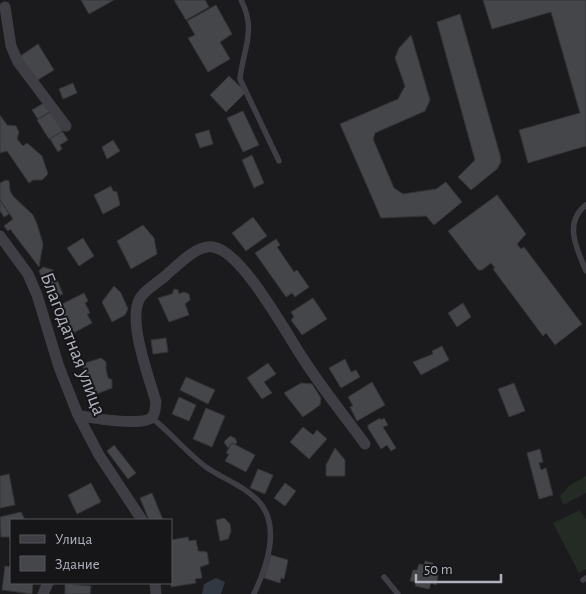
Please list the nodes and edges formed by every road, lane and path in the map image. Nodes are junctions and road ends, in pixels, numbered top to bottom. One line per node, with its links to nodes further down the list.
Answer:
1 (241, 0): 4 (lane)
2 (6, 5): 3 (street)
3 (66, 126)
4 (279, 161)
5 (586, 205): 7 (lane)
6 (0, 236): 8 (street, Благодатная улица)
7 (586, 272)
8 (78, 415): 9 (street); 11 (street, Благодатная улица)
9 (152, 418): 10 (street); 13 (lane)
10 (364, 444)
11 (140, 519)
12 (384, 577): 14 (lane)
13 (254, 594)
14 (398, 594)

